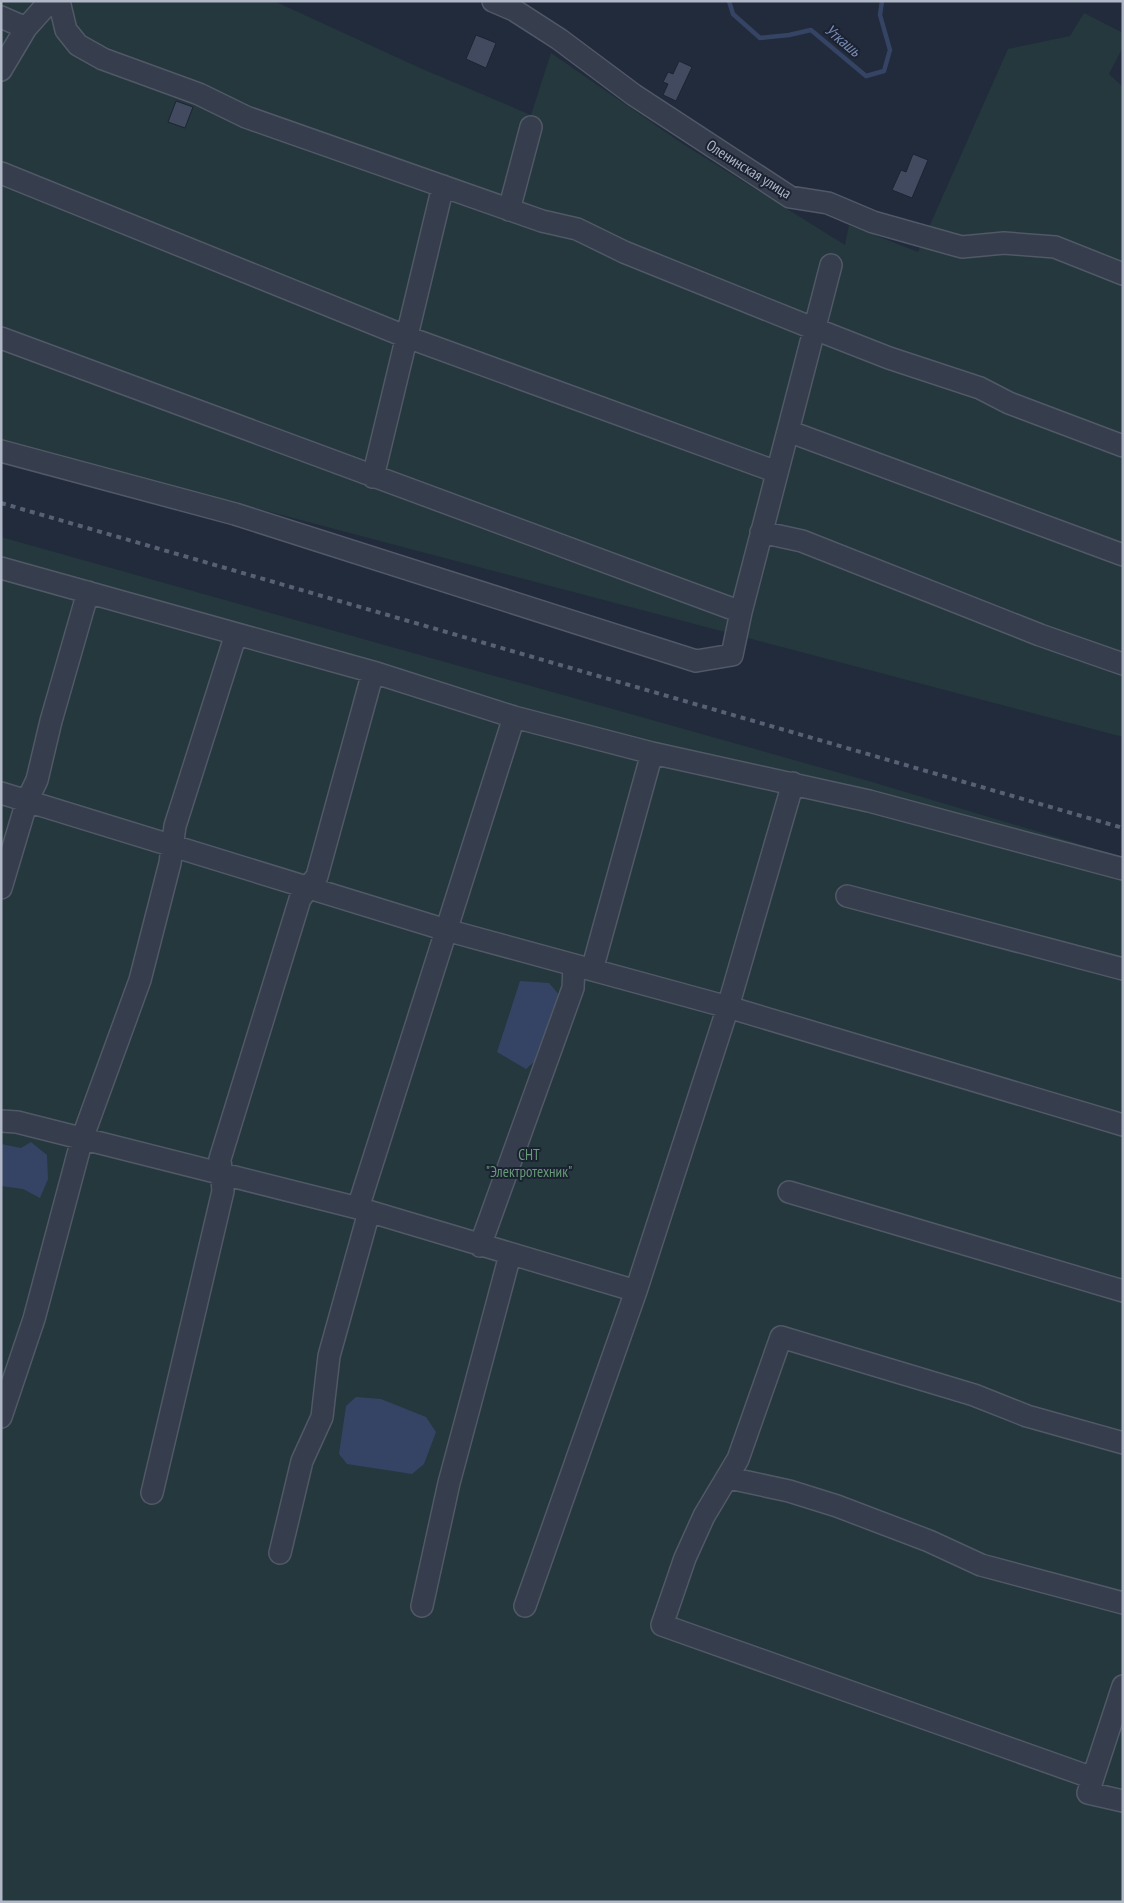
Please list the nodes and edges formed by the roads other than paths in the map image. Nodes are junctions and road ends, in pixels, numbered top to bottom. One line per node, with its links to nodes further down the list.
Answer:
1 (50, 1): 5 (street)
2 (59, 1): 9 (street)
3 (493, 1): 12 (street, Оленинская улица)
4 (1, 17): 5 (street)
5 (26, 28): 6 (street)
6 (1, 70)
7 (531, 126): 10 (street)
8 (1, 173): 14 (street)
9 (443, 186): 10 (street); 14 (street)
10 (509, 210): 13 (street)
11 (831, 264): 13 (street)
12 (1123, 274)
13 (815, 329): 16 (street); 17 (street)
14 (407, 337): 19 (street); 20 (street)
15 (1, 338): 20 (street)
16 (788, 431): 19 (street); 22 (street)
17 (1123, 446)
18 (1, 450): 25 (street)
19 (777, 472): 21 (street)
20 (373, 477): 25 (street)
21 (761, 532): 25 (street); 27 (street)
22 (1123, 555)
23 (1, 568): 24 (street)
24 (88, 592): 26 (street); 33 (street)
25 (741, 612)
26 (236, 634): 28 (street); 34 (street)
27 (1123, 664)
28 (373, 672): 29 (street); 37 (street)
29 (514, 717): 30 (street); 39 (street)
30 (652, 753): 31 (street); 40 (street)
31 (793, 782): 35 (street); 42 (street)
32 (1, 793): 33 (street)
33 (28, 801): 34 (street); 36 (street)
34 (173, 846): 37 (street); 45 (street)
35 (1123, 869)
36 (1, 888)
37 (309, 888): 39 (street); 46 (street)
38 (848, 896): 41 (street)
39 (446, 930): 40 (street); 48 (street)
40 (583, 967): 42 (street); 49 (street)
41 (1123, 969)
42 (728, 1007): 44 (street); 51 (street)
43 (1, 1121): 45 (street)
44 (1123, 1125)
45 (82, 1139): 46 (street); 53 (street)
46 (222, 1174): 48 (street); 56 (street)
47 (788, 1192): 52 (street)
48 (364, 1210): 49 (street); 57 (street)
49 (480, 1246): 50 (street)
50 (510, 1255): 51 (street); 59 (street)
51 (636, 1291): 60 (street)
52 (1123, 1291)
53 (1, 1417)
54 (1123, 1442): 55 (street)
55 (729, 1478): 58 (street); 62 (street)
56 (152, 1493)
57 (280, 1553)
58 (1123, 1604)
59 (422, 1606)
60 (525, 1606)
61 (1123, 1686): 62 (street)
62 (1093, 1778): 63 (street)
63 (1123, 1801)

